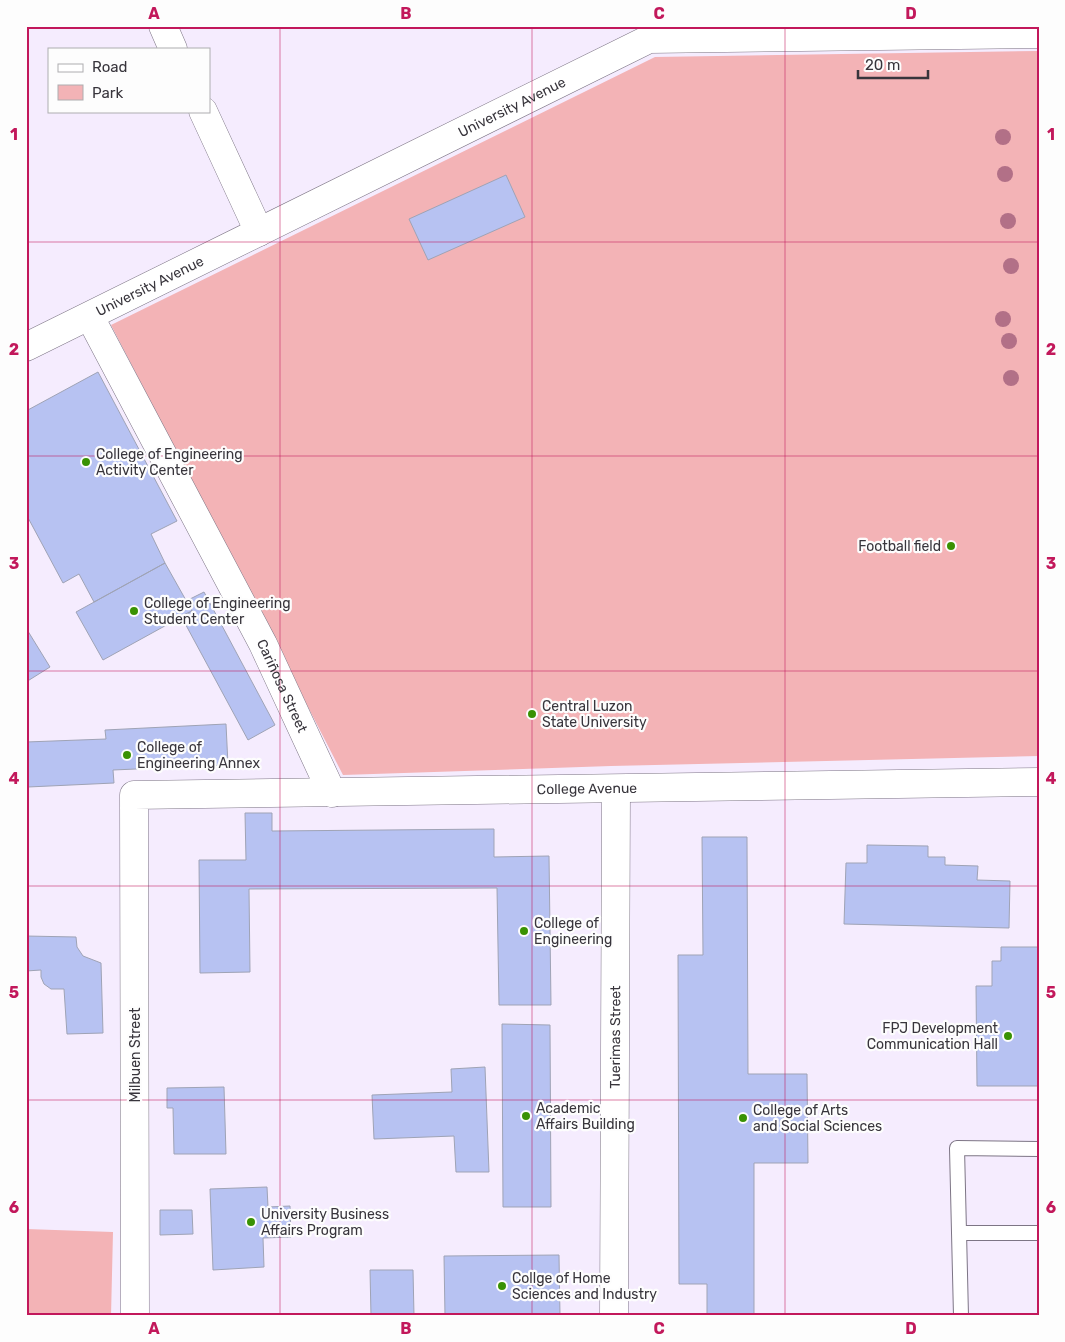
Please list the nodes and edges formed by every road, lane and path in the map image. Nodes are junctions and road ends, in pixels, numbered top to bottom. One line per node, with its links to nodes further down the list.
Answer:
1 (163, 26): 4 (street)
2 (649, 32): 3 (street, University Avenue); 6 (street, University Avenue)
3 (1039, 34)
4 (173, 48)
5 (203, 112): 6 (street)
6 (259, 232): 7 (street, University Avenue)
7 (90, 317): 8 (street, University Avenue); 11 (street, Cariñosa Street)
8 (26, 347)
9 (1039, 782): 10 (street, College Avenue)
10 (616, 790): 11 (street, College Avenue); 17 (street, Tuerimas Street)
11 (332, 793): 12 (street, College Avenue)
12 (134, 795): 16 (street, Milbuen Street)
13 (1039, 1149): 14 (lane)
14 (959, 1233): 15 (lane); 18 (lane)
15 (1039, 1233)
16 (135, 1316)
17 (614, 1316)
18 (961, 1316)

